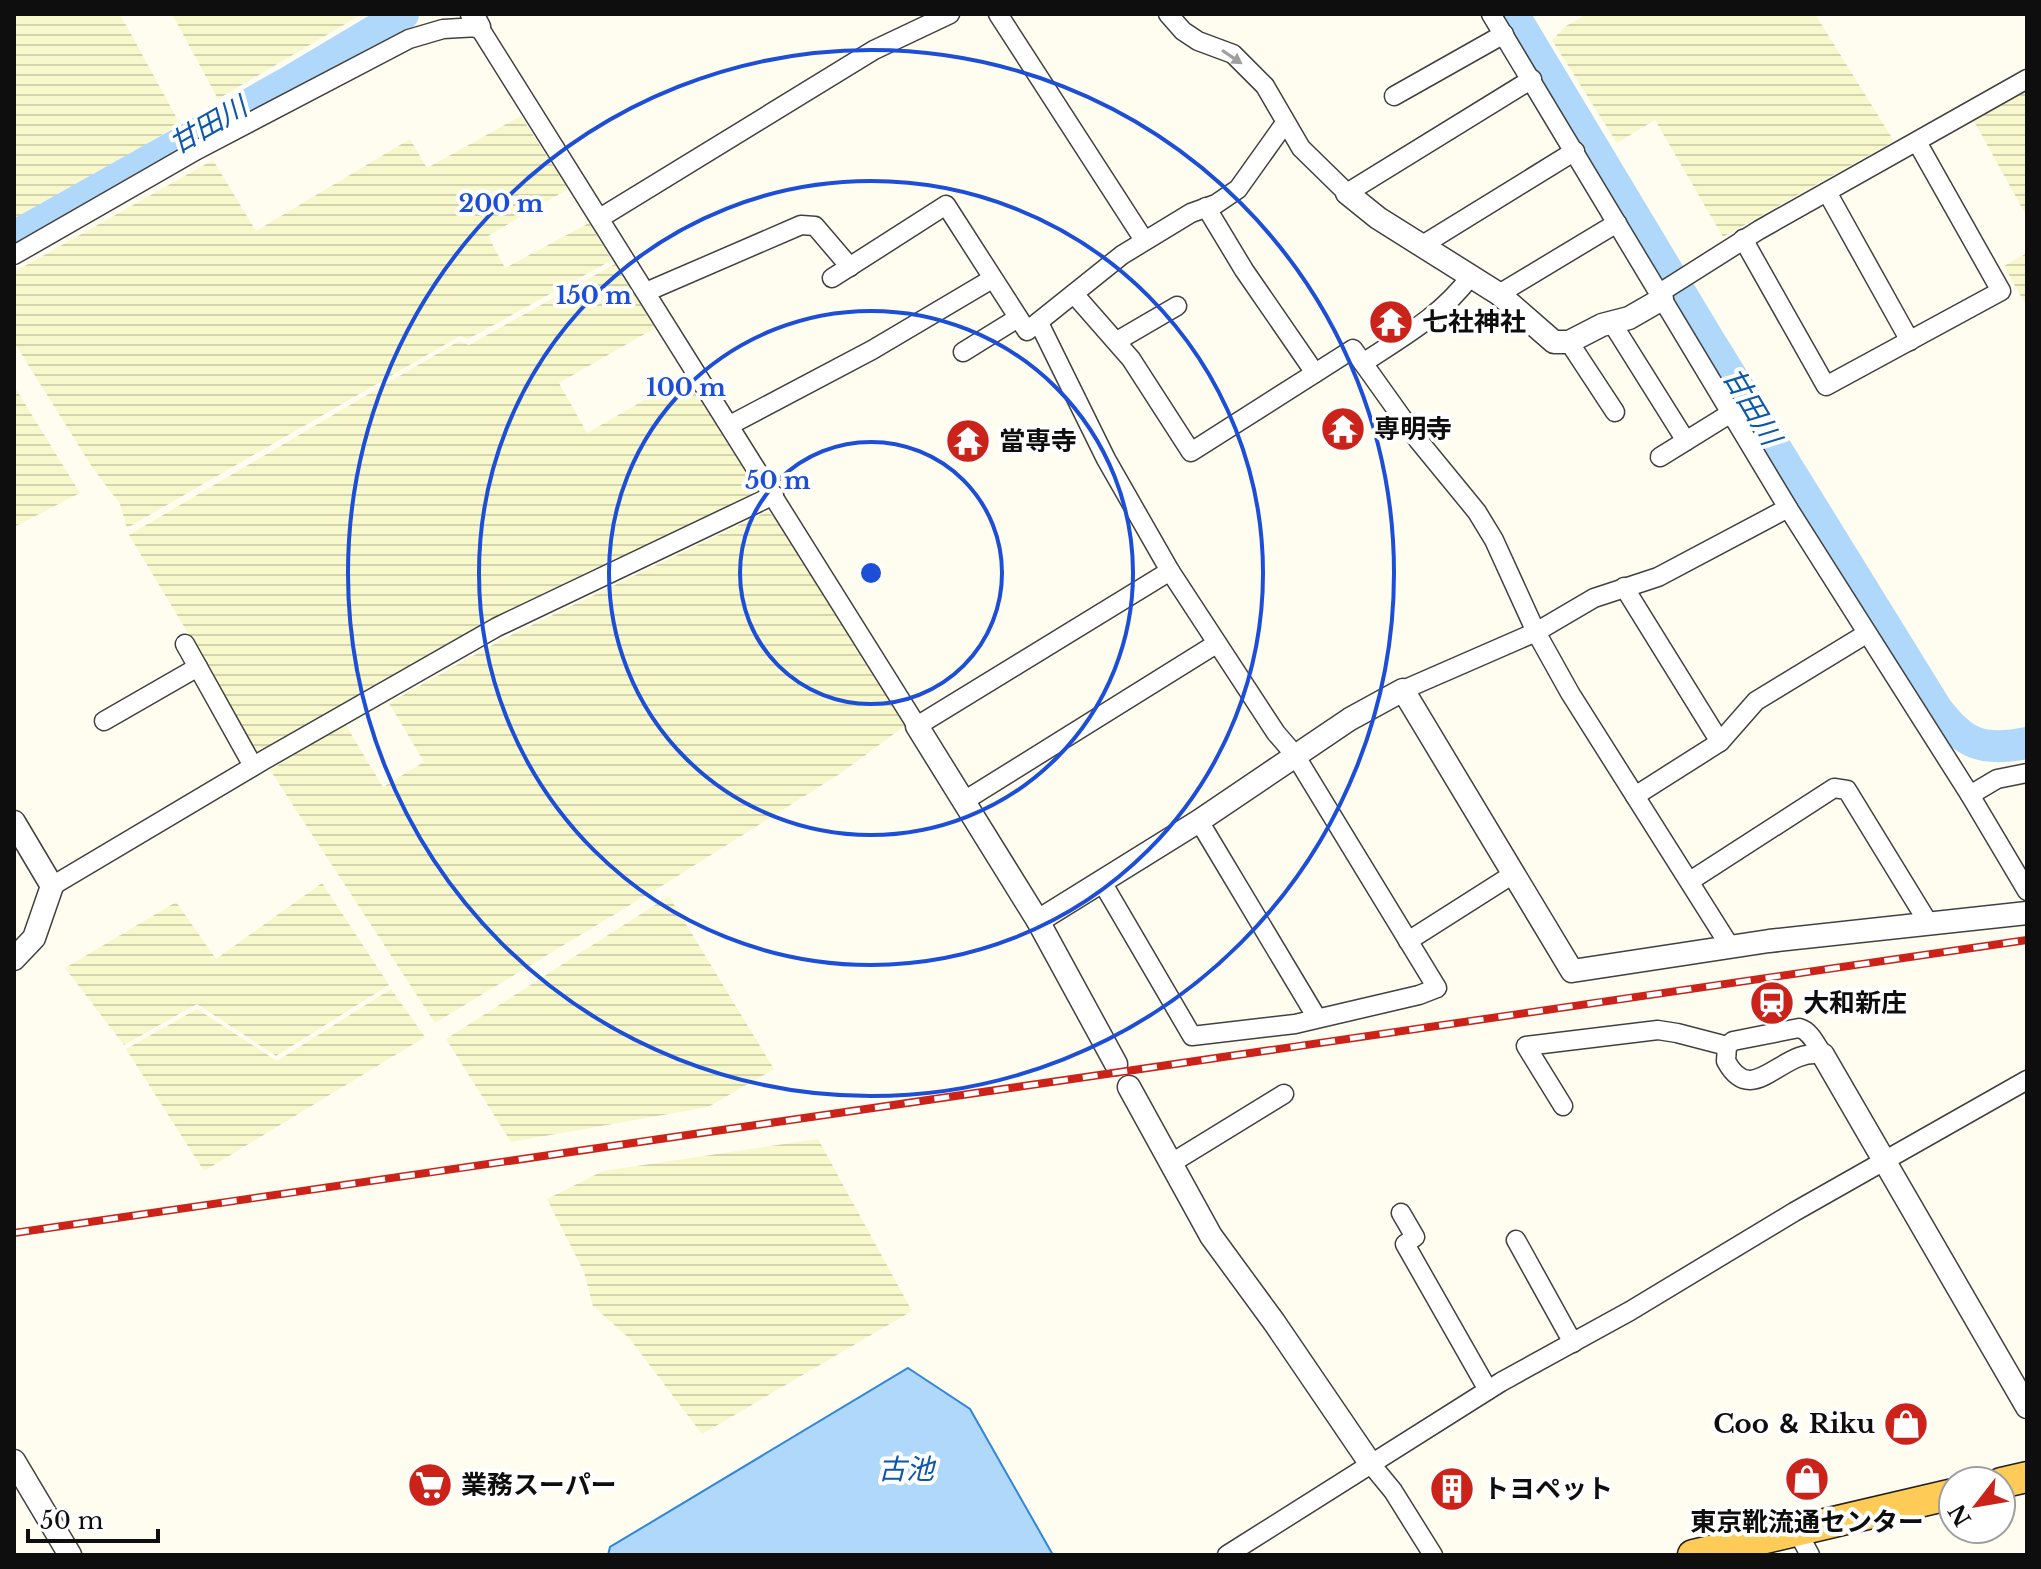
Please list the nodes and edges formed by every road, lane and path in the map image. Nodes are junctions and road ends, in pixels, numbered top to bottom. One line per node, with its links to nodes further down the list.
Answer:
1 (950, 14): 16 (street)
2 (998, 14): 19 (street)
3 (1168, 14): 10 (street, one-way to 10)
4 (1491, 14): 6 (street)
5 (475, 20): 16 (street); 21 (street)
6 (1504, 34): 7 (street); 9 (street)
7 (1532, 79): 12 (street); 14 (street)
8 (2027, 79): 11 (street)
9 (1394, 96)
10 (1285, 123): 14 (street); 15 (street)
11 (1917, 142): 13 (street); 35 (street)
12 (1575, 151): 17 (street); 20 (street)
13 (1827, 192): 18 (street); 35 (street)
14 (1347, 193): 20 (street)
15 (1206, 207): 19 (street); 39 (street)
16 (600, 218): 26 (street)
17 (1617, 223): 28 (street); 29 (street)
18 (1743, 239): 29 (street); 35 (street)
19 (1144, 240): 27 (street)
20 (1421, 246): 23 (street)
21 (14, 255)
22 (850, 267): 24 (street); 25 (street); 26 (street)
23 (1470, 277): 28 (street); 38 (street)
24 (832, 278)
25 (992, 279): 31 (street); 42 (street)
26 (646, 292): 42 (street)
27 (1074, 294): 32 (street); 34 (street)
28 (1499, 294): 36 (street)
29 (1661, 295): 33 (street); 41 (street)
30 (1177, 306): 34 (street)
31 (1018, 318): 32 (street); 37 (street)
32 (1039, 323): 47 (street)
33 (1612, 323): 36 (street); 43 (street)
34 (1117, 341): 39 (street)
35 (1910, 341)
36 (1569, 342): 40 (street)
37 (963, 352)
38 (1363, 363): 39 (street); 49 (street)
39 (1315, 373)
40 (1615, 412)
41 (1731, 413): 43 (street); 46 (street)
42 (730, 425): 45 (street)
43 (1686, 441): 44 (street)
44 (1660, 457)
45 (774, 495): 56 (street); 59 (street)
46 (1788, 508): 48 (street); 50 (street)
47 (1170, 571): 52 (street); 56 (street)
48 (1624, 587): 49 (street); 57 (street)
49 (1536, 632): 54 (street); 62 (street)
50 (1866, 634): 57 (street); 61 (street)
51 (185, 644): 53 (street)
52 (1216, 644): 58 (street); 63 (street)
53 (198, 667): 55 (street); 59 (street)
54 (1403, 690): 58 (street); 66 (street)
55 (104, 721)
56 (917, 726): 63 (street)
57 (1720, 742): 62 (street)
58 (1295, 755): 64 (street); 74 (street)
59 (253, 766): 69 (street)
60 (2027, 773): 61 (street)
61 (1970, 795): 70 (street)
62 (1635, 796): 67 (street)
63 (964, 801): 72 (street)
64 (1199, 821): 68 (street); 77 (street)
65 (14, 822): 69 (street)
66 (1515, 873): 74 (street); 75 (street)
67 (1690, 881): 73 (street); 75 (street)
68 (1102, 882): 72 (street); 77 (street)
69 (52, 886): 76 (street)
70 (2027, 891)
71 (2027, 913): 73 (street)
72 (1038, 921): 80 (street)
73 (1929, 924): 75 (street)
74 (1408, 941): 77 (street)
75 (1731, 948)
76 (14, 959)
77 (1317, 1018)
78 (1727, 1046): 79 (street); 79 (street); 84 (street)
79 (1823, 1055): 85 (street)
80 (1116, 1064)
81 (2027, 1080): 85 (street)
82 (1129, 1087): 86 (street)
83 (1284, 1094): 86 (street)
84 (1563, 1106)
85 (1886, 1162): 89 (street); 91 (street)
86 (1170, 1164): 93 (street)
87 (1401, 1213): 90 (street)
88 (1516, 1240): 89 (street)
89 (1573, 1343): 90 (street)
90 (1488, 1390): 93 (street)
91 (2027, 1407)
92 (14, 1461): 96 (street)
93 (1370, 1463): 97 (street); 98 (street)
94 (1937, 1499): 95 (highway)
95 (1804, 1543): 99 (highway)
96 (70, 1555)
97 (1227, 1555)
98 (1433, 1555)
99 (1693, 1555)

